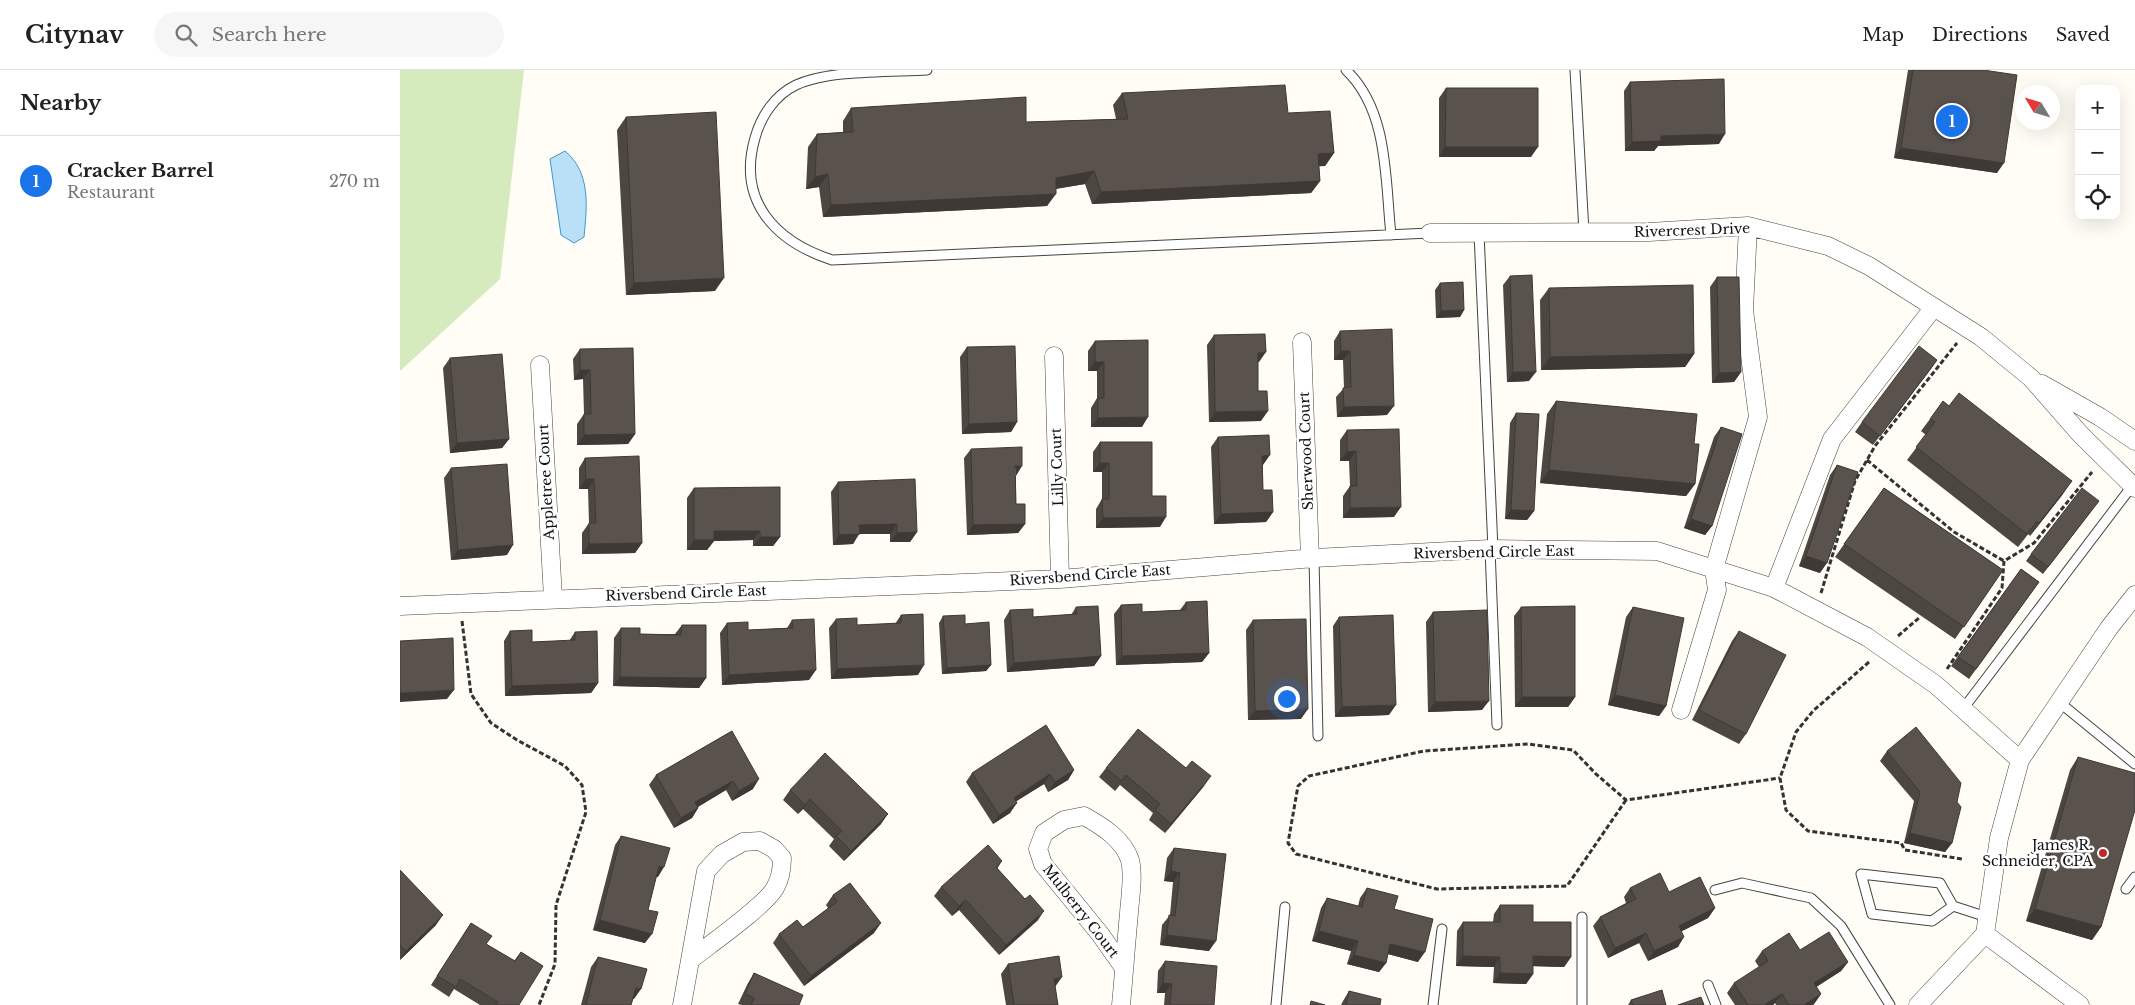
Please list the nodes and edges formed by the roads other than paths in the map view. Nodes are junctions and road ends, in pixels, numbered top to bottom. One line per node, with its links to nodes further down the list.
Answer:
1 (927, 70): 8 (lane)
2 (1346, 70): 8 (lane)
3 (1575, 70): 5 (lane)
4 (1748, 226): 5 (street, Rivercrest Drive); 9 (street, Rivercrest Drive); 18 (street)
5 (1584, 232): 7 (street, Rivercrest Drive)
6 (1430, 233): 7 (street, Rivercrest Drive); 8 (lane)
7 (1479, 233): 16 (lane)
8 (1391, 235)
9 (1934, 307): 13 (street, Rivercrest Drive); 20 (street)
10 (1302, 342): 17 (street, Sherwood Court)
11 (1054, 356): 19 (street, Lilly Court)
12 (540, 365): 22 (street, Appletree Court)
13 (2031, 378): 14 (street, Rivercrest Drive); 15 (street, Rivercrest Drive)
14 (2135, 441)
15 (2134, 487): 25 (lane)
16 (1491, 549): 17 (street, Riversbend Circle East); 18 (street, Riversbend Circle East); 27 (lane)
17 (1312, 559): 19 (street, Riversbend Circle East); 28 (lane)
18 (1714, 569): 20 (street, Riversbend Circle East); 26 (street)
19 (1060, 578): 22 (street, Riversbend Circle East)
20 (1774, 588): 25 (street, Riversbend Circle East)
21 (2135, 595): 24 (street)
22 (553, 598): 23 (street, Riversbend Circle East)
23 (400, 606)
24 (2058, 702): 29 (street); 30 (lane)
25 (1963, 709): 29 (street, Riversbend Circle East)
26 (1680, 710)
27 (1497, 725)
28 (1318, 736)
29 (2020, 760): 37 (street)
30 (2135, 764)
31 (2135, 877): 32 (lane)
32 (2126, 889)
33 (1715, 890): 48 (lane)
34 (1953, 906): 34 (lane); 37 (lane)
35 (1285, 907): 44 (lane)
36 (1582, 917): 46 (lane)
37 (1986, 925): 49 (street); 50 (street)
38 (1442, 929): 45 (lane)
39 (690, 960): 39 (street); 42 (street)
40 (1124, 968): 40 (street, Mulberry Court); 43 (street, Mulberry Court)
41 (1708, 985): 47 (lane)
42 (682, 1005)
43 (1121, 1005)
44 (1276, 1005)
45 (1433, 1005)
46 (1582, 1005)
47 (1716, 1005)
48 (1890, 1005)
49 (1918, 1005)
50 (2080, 1005)

